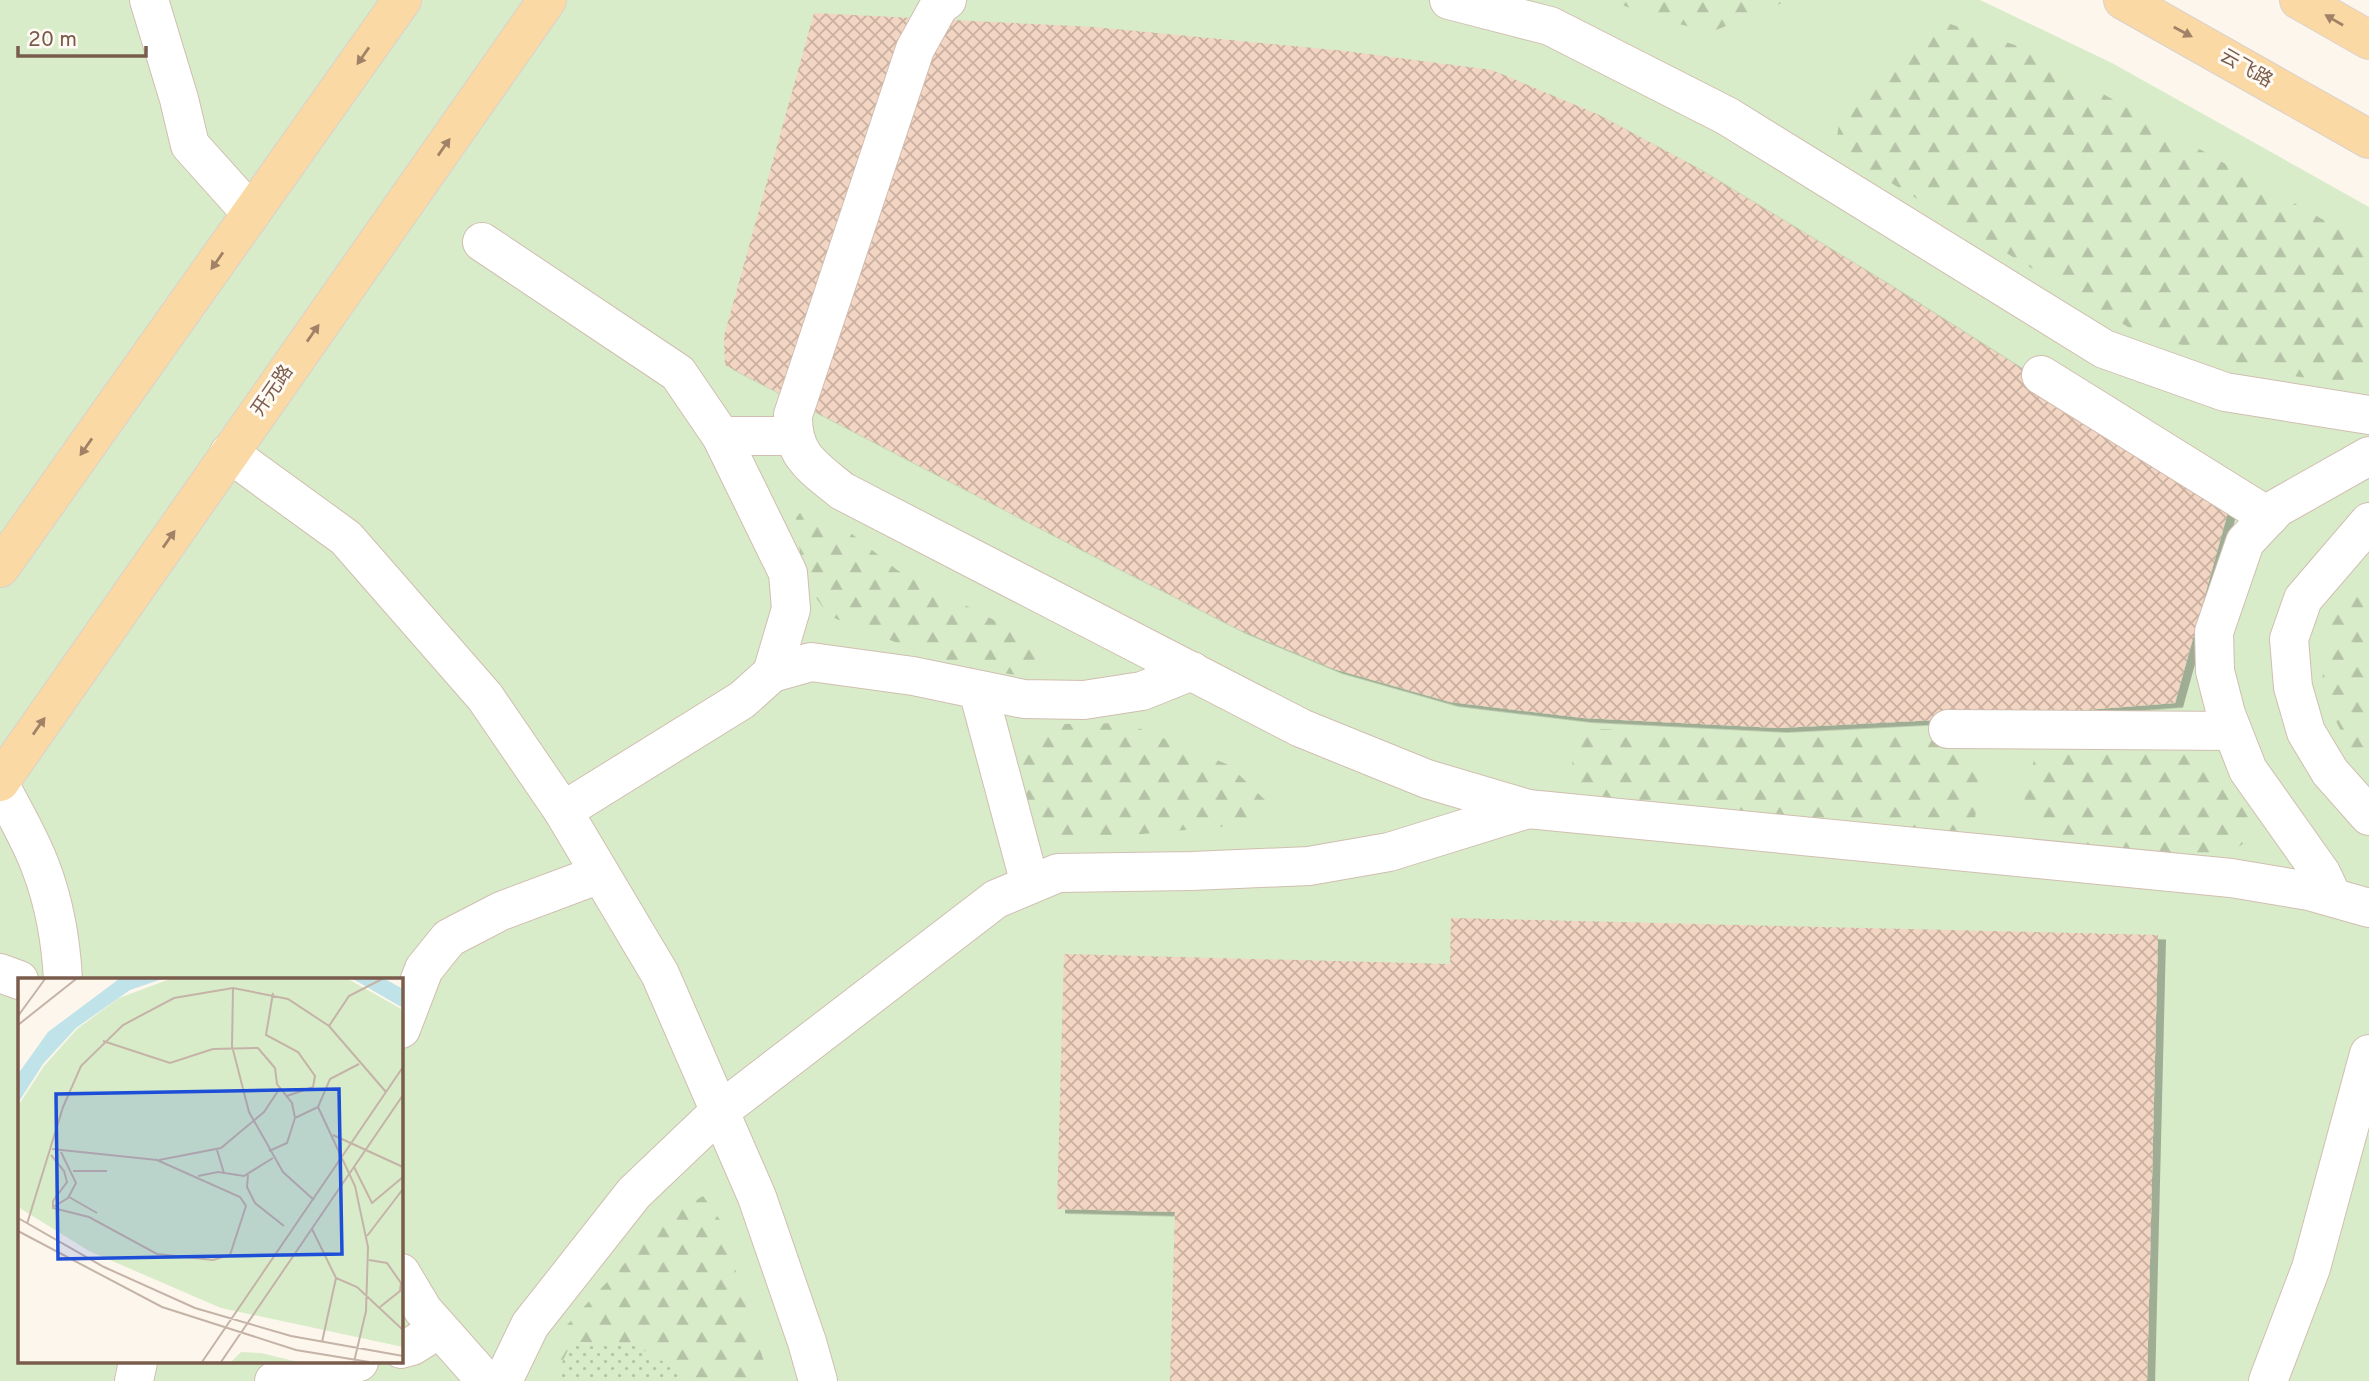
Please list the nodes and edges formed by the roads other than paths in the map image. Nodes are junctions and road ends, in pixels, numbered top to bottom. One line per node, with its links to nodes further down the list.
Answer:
1 (149, 0): 10 (street)
2 (402, 0): 10 (main road, one-way to 10)
3 (547, 0): 16 (main road, 开元路, one-way to 3)
4 (947, 0): 15 (street)
5 (1449, 0): 13 (street)
6 (2123, 0): 9 (main road, 云飞路, one-way to 9)
7 (2299, 0): 8 (main road, one-way to 7)
8 (2369, 40)
9 (2369, 139)
10 (251, 213): 20 (main road, one-way to 20)
11 (482, 242): 14 (street)
12 (2041, 375): 18 (street)
13 (2369, 415)
14 (721, 436): 15 (street); 22 (street)
15 (793, 436): 21 (street)
16 (229, 453): 26 (main road, 开元路, one-way to 16); 28 (street)
17 (2369, 456): 18 (street)
18 (2269, 517): 25 (street)
19 (2369, 522): 29 (street)
20 (0, 568)
21 (1192, 671): 23 (street); 27 (street)
22 (772, 673): 23 (street); 28 (street)
23 (978, 690): 31 (street)
24 (1948, 729): 25 (street)
25 (2232, 731): 32 (street)
26 (0, 784): 35 (street)
27 (1528, 809): 31 (street); 32 (street)
28 (563, 811): 30 (street)
29 (2369, 816)
30 (600, 874): 37 (street); 39 (street)
31 (1030, 884): 39 (street)
32 (2332, 896): 33 (street)
33 (2369, 908)
34 (0, 974): 36 (street)
35 (62, 978)
36 (18, 980)
37 (402, 1026)
38 (2369, 1054): 48 (street)
39 (720, 1111): 46 (street); 47 (street)
40 (402, 1275): 41 (street)
41 (439, 1329): 42 (street); 45 (street)
42 (402, 1349)
43 (352, 1364): 44 (street)
44 (274, 1381)
45 (486, 1381)
46 (503, 1381)
47 (818, 1381)
48 (2268, 1381)

